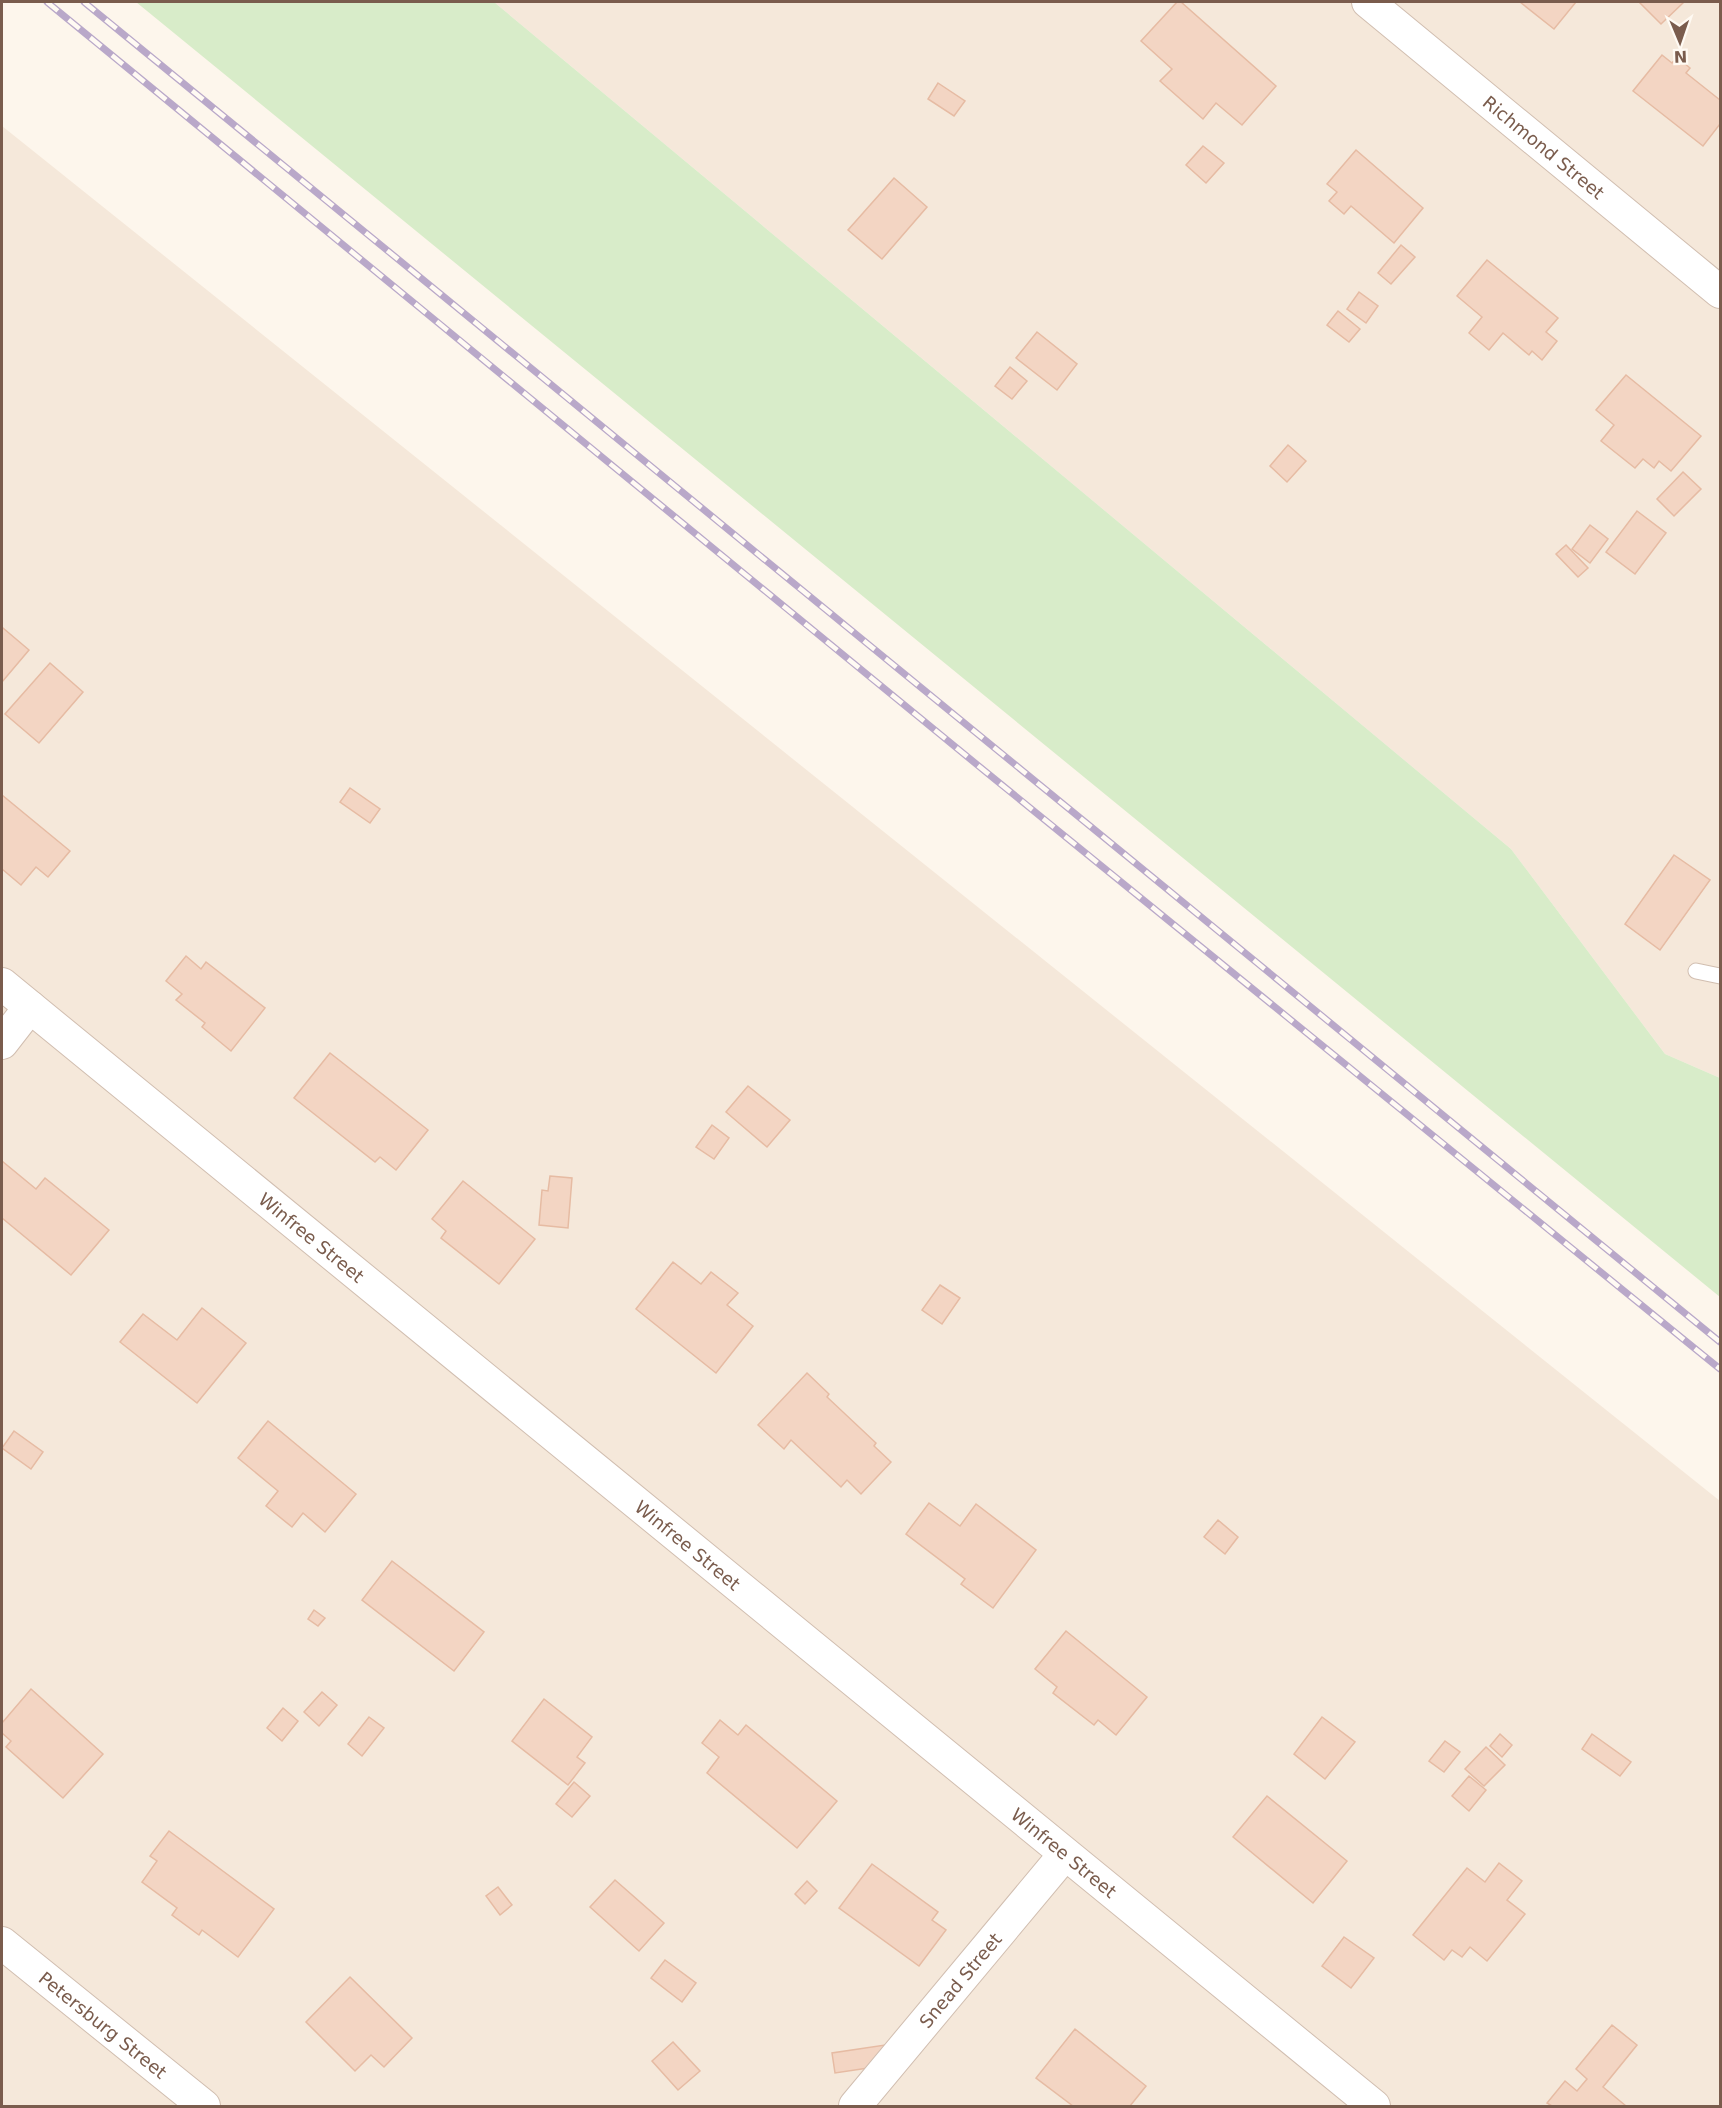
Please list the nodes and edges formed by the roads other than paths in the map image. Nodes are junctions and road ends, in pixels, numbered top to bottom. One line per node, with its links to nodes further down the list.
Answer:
1 (1368, 2): 2 (street, Richmond Street)
2 (1720, 292)
3 (1696, 971): 4 (lane)
4 (1720, 976)
5 (2, 984): 6 (street, Winfree Street)
6 (30, 1007): 7 (street); 8 (street, Winfree Street)
7 (2, 1043)
8 (1065, 1854): 11 (street, Snead Street); 12 (street, Winfree Street)
9 (2, 1943): 10 (street, Petersburg Street)
10 (204, 2106)
11 (855, 2106)
12 (1374, 2106)

